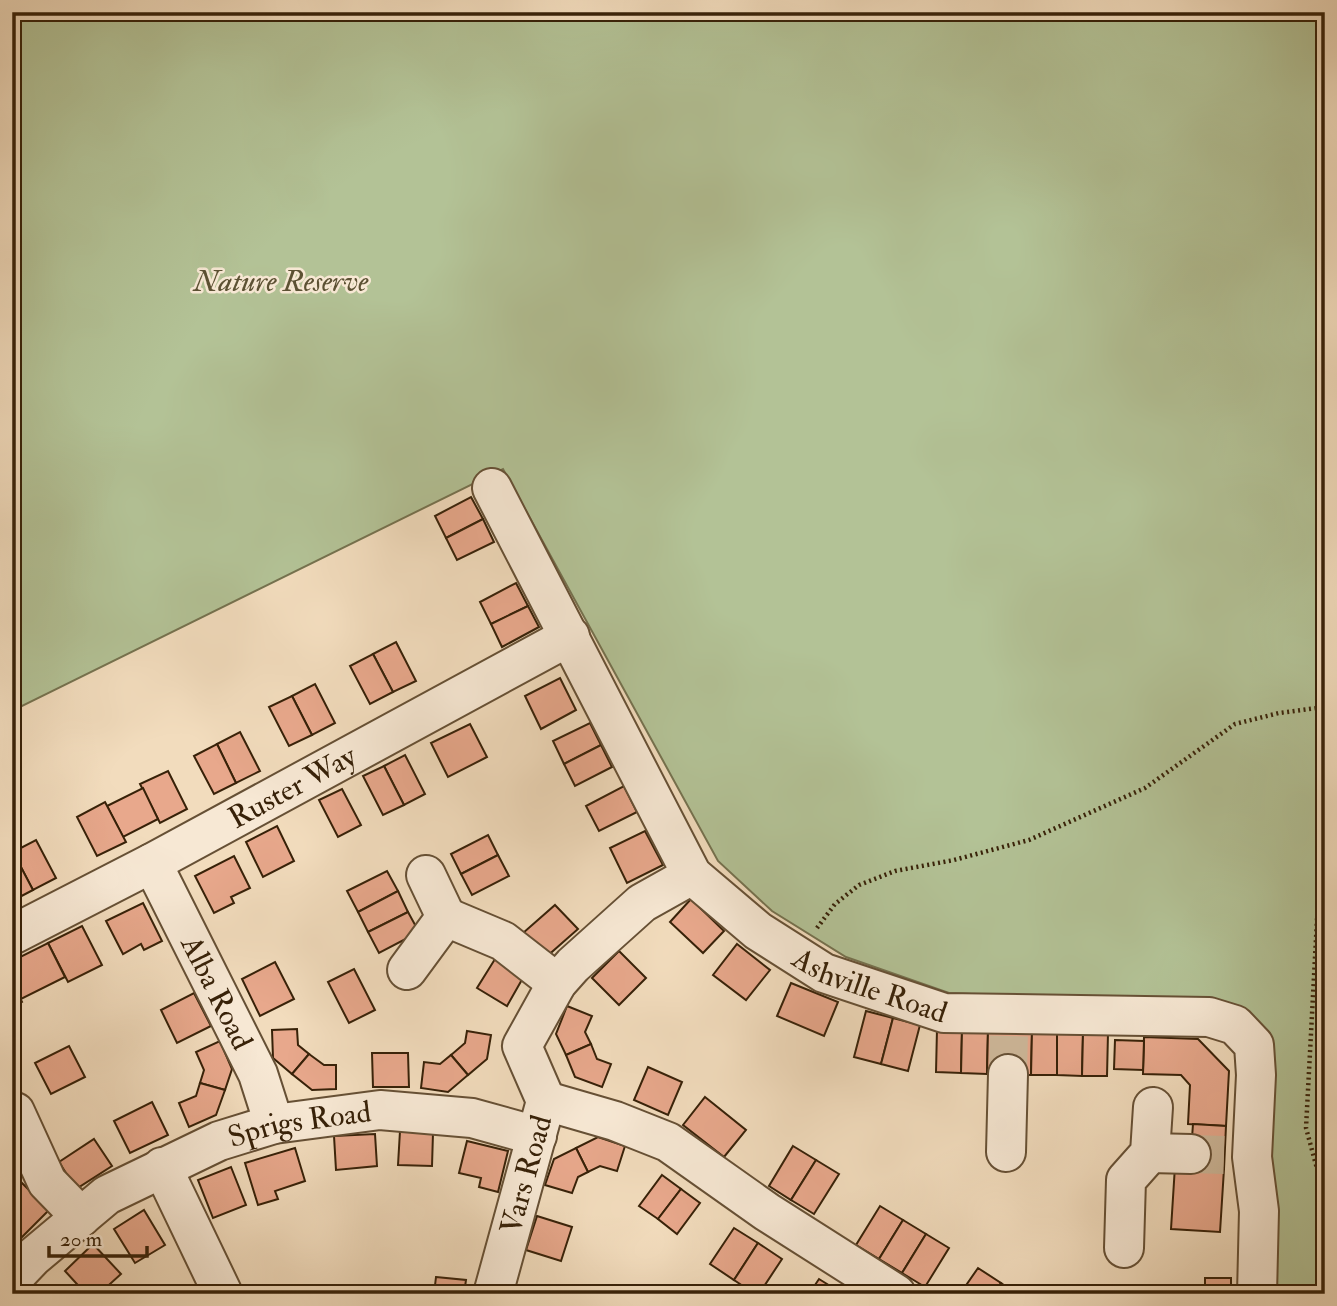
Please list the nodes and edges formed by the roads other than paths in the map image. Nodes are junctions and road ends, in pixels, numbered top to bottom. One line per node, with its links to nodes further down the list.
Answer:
1 (492, 488): 2 (street, Ashville Road)
2 (570, 636): 3 (street, Ruster Way); 4 (street, Ashville Road)
3 (152, 863): 7 (street, Ruster Way); 14 (street, Alba Road)
4 (692, 874): 9 (street, Vars Road); 17 (street, Ashville Road)
5 (426, 875): 6 (street)
6 (446, 917): 8 (street); 9 (street)
7 (12, 935)
8 (407, 970)
9 (557, 983): 13 (street, Vars Road)
10 (1008, 1074): 15 (street)
11 (1153, 1107): 16 (street)
12 (15, 1112): 19 (street)
13 (541, 1118): 14 (street, Sprigs Road); 23 (street, Vars Road); 24 (street, Sprigs Road)
14 (274, 1124): 18 (street, Sprigs Road)
15 (1007, 1152)
16 (1150, 1153): 17 (street); 20 (street)
17 (1223, 1155): 25 (street, Ashville Road)
18 (162, 1167): 19 (street, Sprigs Road); 22 (street)
19 (81, 1217): 21 (street, Sprigs Road)
20 (1124, 1248)
21 (12, 1279)
22 (223, 1294)
23 (493, 1294)
24 (896, 1294)
25 (1257, 1294)

